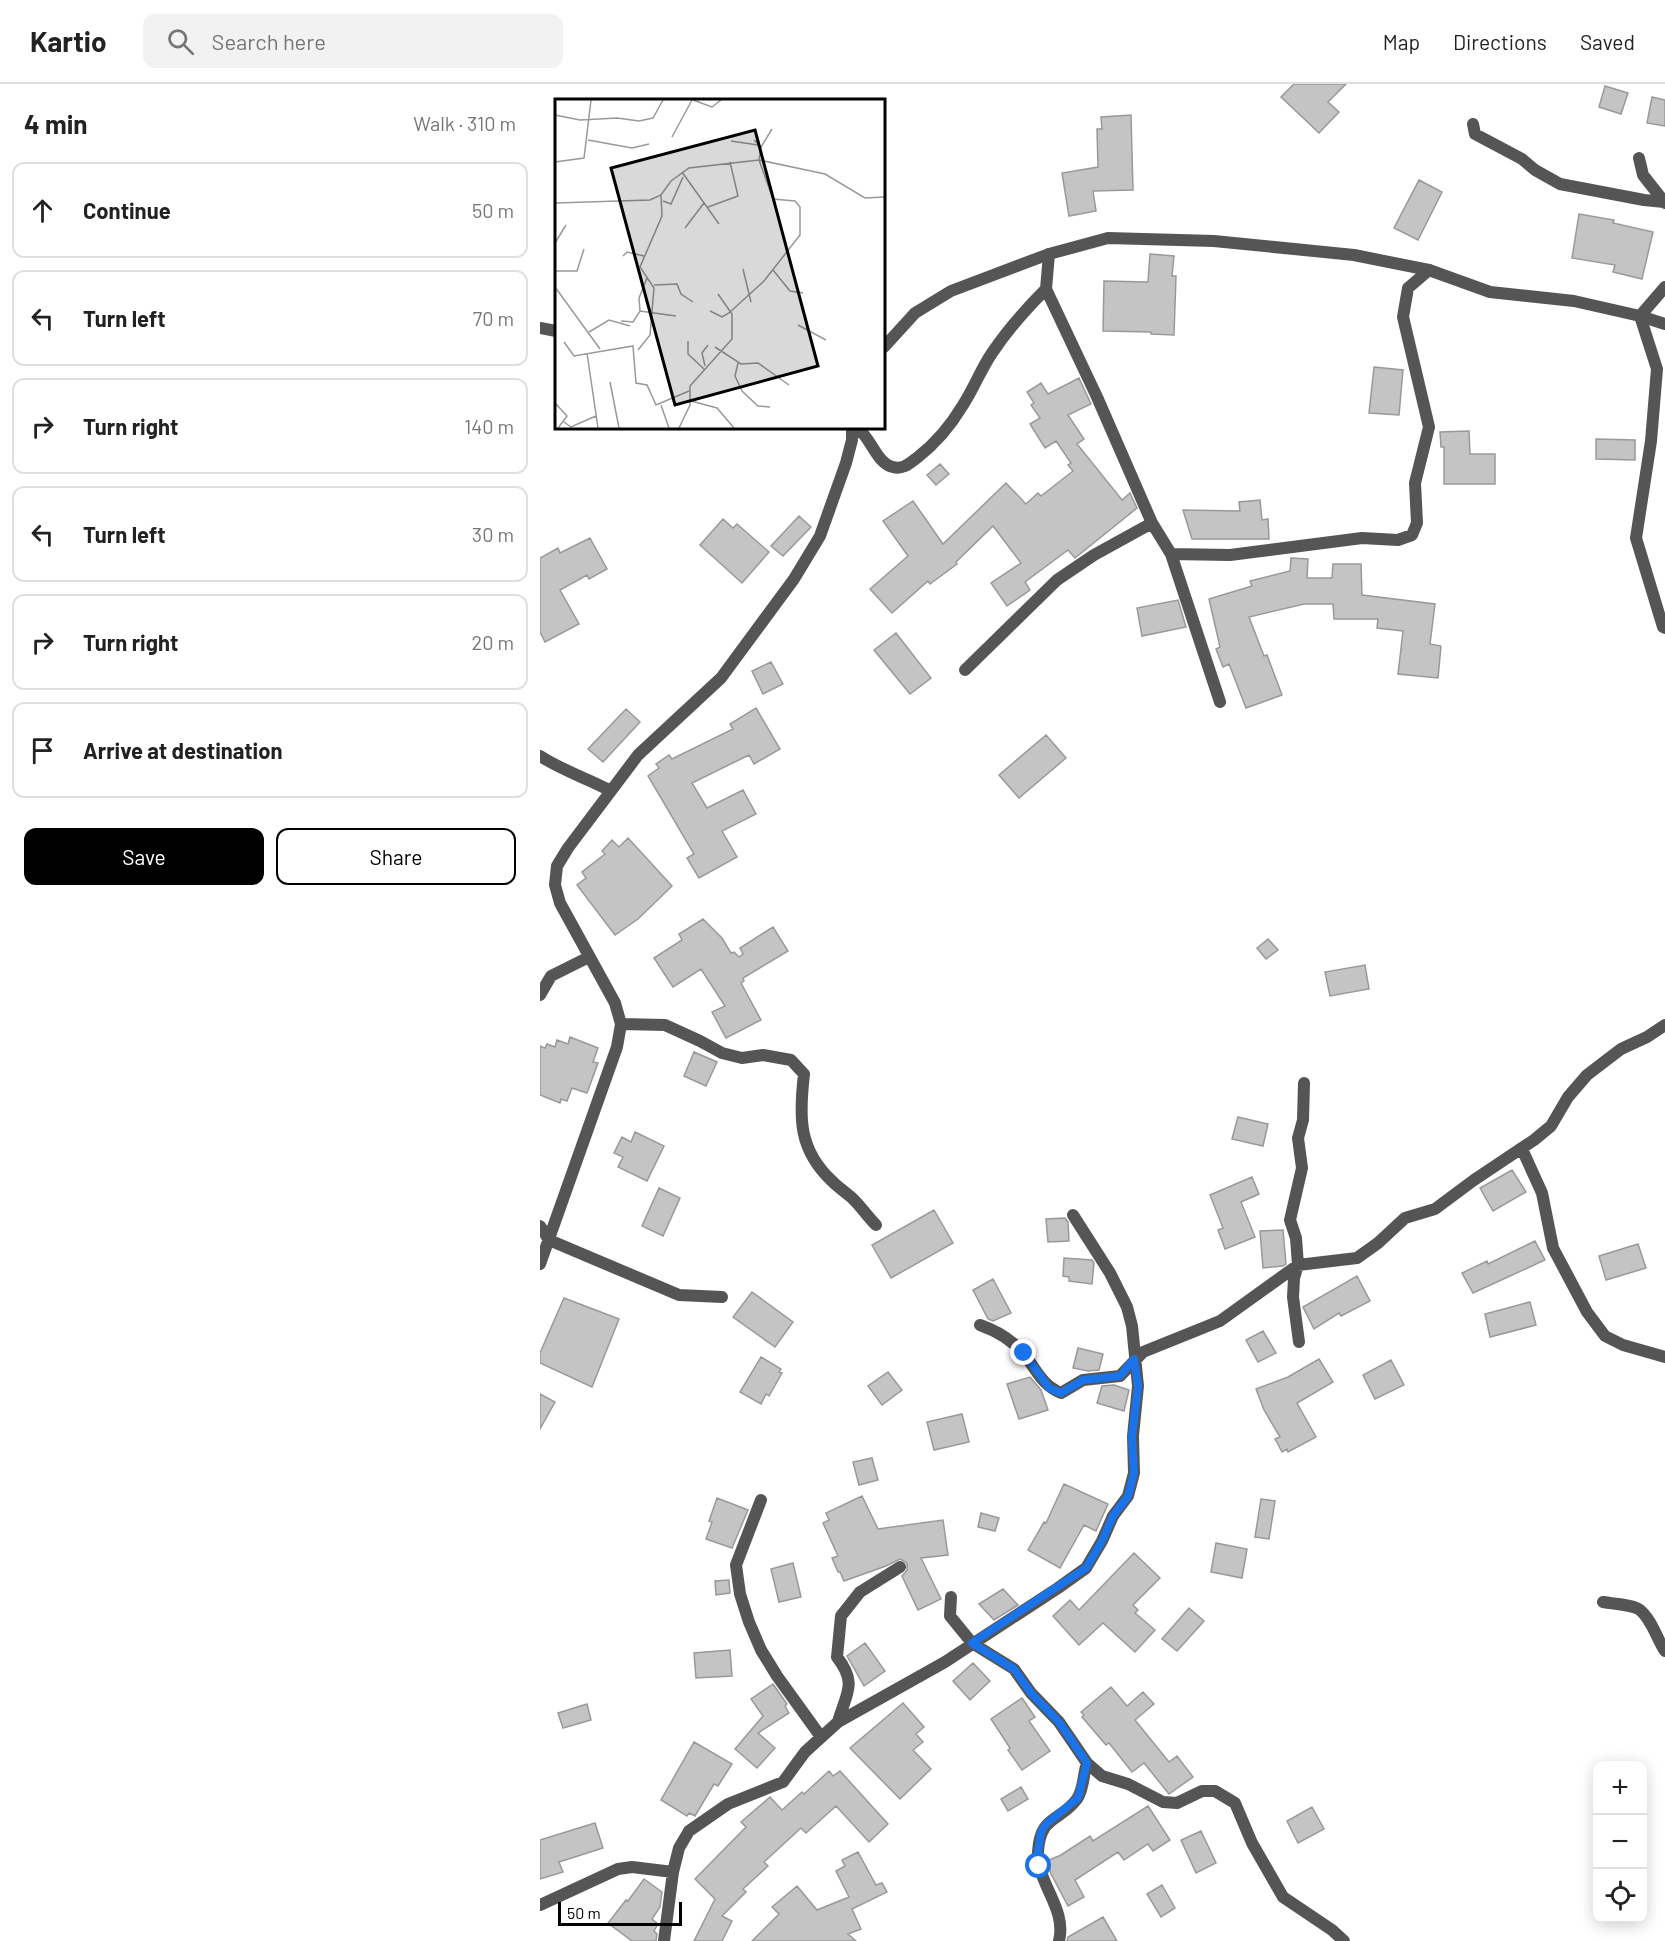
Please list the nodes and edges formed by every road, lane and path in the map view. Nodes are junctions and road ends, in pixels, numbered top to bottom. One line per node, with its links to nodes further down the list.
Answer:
1 (1473, 124): 3 (street)
2 (1640, 158): 3 (street)
3 (1664, 203)
4 (1049, 254): 5 (street); 7 (street); 12 (street)
5 (1429, 270): 8 (street); 16 (street)
6 (1665, 287): 8 (street)
7 (1046, 289): 14 (street); 15 (street)
8 (1640, 316): 9 (street); 17 (street)
9 (1665, 324)
10 (540, 328): 11 (street)
11 (555, 331)
12 (885, 346)
13 (855, 429): 21 (street)
14 (857, 429)
15 (1152, 523): 16 (street); 18 (street)
16 (1171, 554): 19 (street)
17 (1665, 628)
18 (965, 670)
19 (1220, 702)
20 (540, 756): 21 (street)
21 (611, 791): 22 (street)
22 (590, 957): 23 (street); 24 (street)
23 (540, 996)
24 (621, 1024): 29 (street); 31 (street)
25 (1665, 1025): 27 (street)
26 (1304, 1083): 33 (street)
27 (1522, 1149): 33 (street); 37 (street)
28 (1073, 1215): 38 (street)
29 (876, 1225)
30 (540, 1226): 31 (street)
31 (549, 1240): 32 (street); 34 (street)
32 (540, 1264)
33 (1298, 1265): 36 (street); 38 (street)
34 (722, 1297)
35 (980, 1325): 38 (street)
36 (1299, 1342)
37 (1665, 1358)
38 (1134, 1359): 43 (street)
39 (761, 1500): 46 (street)
40 (900, 1567): 45 (street)
41 (951, 1598): 43 (street)
42 (1603, 1602): 44 (street)
43 (972, 1643): 45 (street); 47 (street)
44 (1665, 1651)
45 (838, 1722): 46 (street)
46 (821, 1737): 48 (street)
47 (1087, 1763): 51 (street); 52 (street)
48 (673, 1872): 49 (street); 50 (street)
49 (540, 1905)
50 (664, 1941)
51 (1059, 1941)
52 (1344, 1941)

